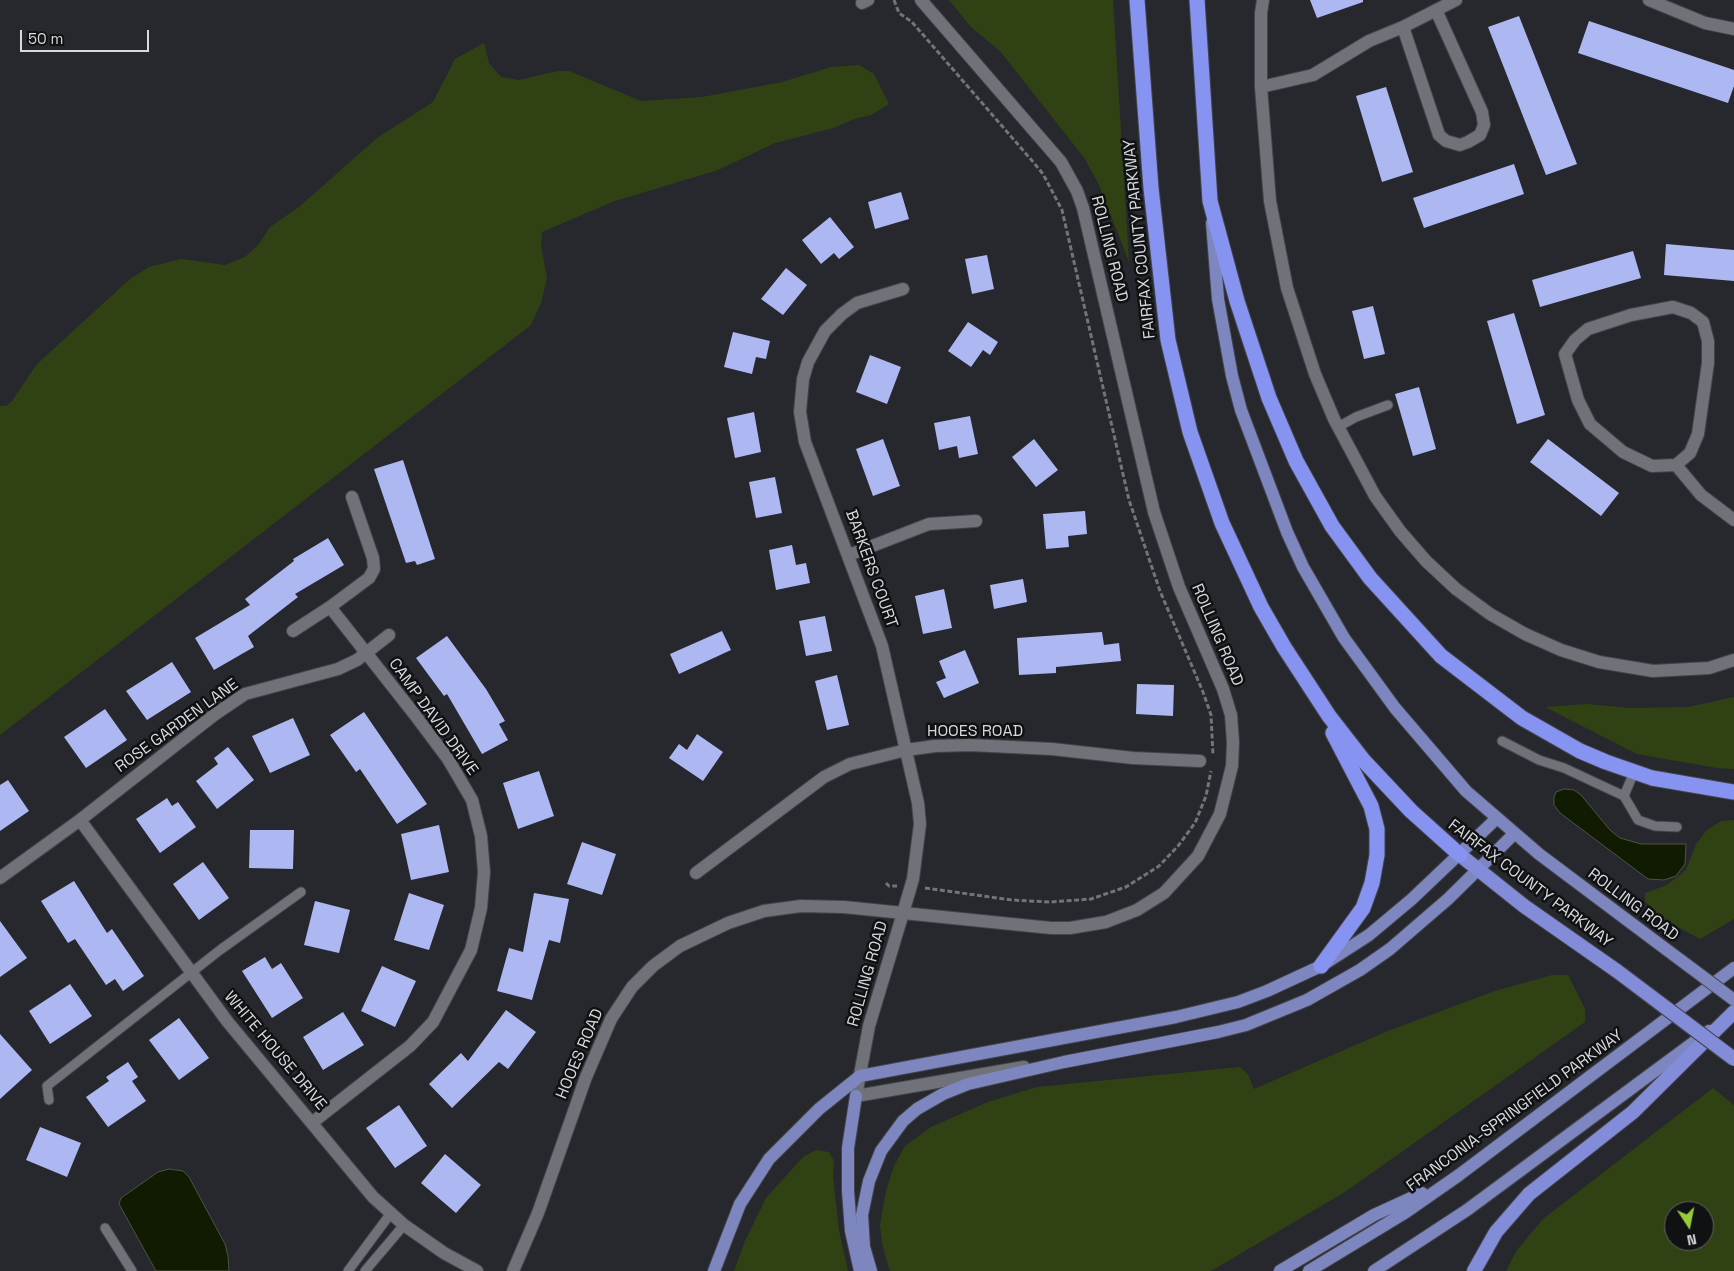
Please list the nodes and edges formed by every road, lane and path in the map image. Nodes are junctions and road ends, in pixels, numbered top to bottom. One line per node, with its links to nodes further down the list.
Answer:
1 (894, 0): 42 (path)
2 (922, 0): 44 (street, ROLLING ROAD)
3 (1137, 0): 26 (highway, FAIRFAX COUNTY PARKWAY)
4 (1197, 0): 12 (highway)
5 (1263, 0): 11 (street)
6 (1456, 0): 8 (street)
7 (1649, 0): 10 (street)
8 (1436, 10): 9 (street); 9 (street)
9 (1403, 27): 11 (street)
10 (1734, 29)
11 (1261, 87): 15 (street)
12 (1210, 201): 30 (highway); 33 (main road, ROLLING ROAD)
13 (903, 289): 20 (street, BARKERS COURT)
14 (1388, 405): 15 (lane)
15 (1338, 427): 25 (street)
16 (1676, 466): 16 (street); 18 (street)
17 (352, 497): 21 (street)
18 (1734, 520)
19 (976, 521): 20 (street)
20 (849, 555): 28 (street, BARKERS COURT)
21 (330, 608): 22 (street); 24 (street, CAMP DAVID DRIVE)
22 (293, 631)
23 (389, 635): 24 (street, ROSE GARDEN LANE)
24 (366, 653): 34 (street, ROSE GARDEN LANE); 55 (street, CAMP DAVID DRIVE)
25 (1734, 660)
26 (1309, 687): 37 (highway, FAIRFAX COUNTY PARKWAY); 45 (highway)
27 (1502, 741): 32 (lane)
28 (906, 750): 29 (street, HOOES ROAD); 39 (street, HOOES ROAD); 42 (street, BARKERS COURT)
29 (1200, 761)
30 (1634, 772): 31 (highway); 32 (lane)
31 (1734, 792)
32 (1624, 796): 35 (lane)
33 (1496, 819): 36 (main road, ROLLING ROAD); 37 (main road)
34 (80, 820): 40 (street, ROSE GARDEN LANE); 47 (street, WHITE HOUSE DRIVE)
35 (1678, 827)
36 (1514, 834): 38 (main road); 48 (main road, ROLLING ROAD, bridge)
37 (1460, 855): 38 (highway, FAIRFAX COUNTY PARKWAY); 45 (main road)
38 (1478, 869): 50 (highway, FAIRFAX COUNTY PARKWAY, bridge); 51 (main road)
39 (696, 873)
40 (0, 878)
41 (886, 883): 42 (path)
42 (911, 887): 44 (street, BARKERS COURT)
43 (301, 892): 47 (lane)
44 (903, 913): 52 (street, ROLLING ROAD); 64 (street, HOOES ROAD)
45 (1321, 966): 52 (main road)
46 (1734, 968): 56 (main road, FRANCONIA-SPRINGFIELD PARKWAY)
47 (191, 973): 54 (lane); 55 (street, WHITE HOUSE DRIVE)
48 (1734, 1000)
49 (1731, 1014): 70 (main road); 71 (highway)
50 (1734, 1059)
51 (1064, 1062): 53 (street); 67 (main road)
52 (860, 1076): 53 (street, ROLLING ROAD); 65 (main road)
53 (856, 1096): 66 (main road)
54 (49, 1100)
55 (313, 1122): 57 (street, WHITE HOUSE DRIVE)
56 (1458, 1176): 68 (main road); 69 (main road, FRANCONIA-SPRINGFIELD PARKWAY)
57 (391, 1213): 58 (street, WHITE HOUSE DRIVE); 61 (lane)
58 (404, 1225): 62 (lane); 63 (street, WHITE HOUSE DRIVE)
59 (105, 1228): 60 (lane)
60 (132, 1271)
61 (348, 1271)
62 (365, 1271)
63 (477, 1271)
64 (513, 1271)
65 (714, 1271)
66 (860, 1271)
67 (871, 1271)
68 (1280, 1271)
69 (1309, 1271)
70 (1374, 1271)
71 (1474, 1271)

